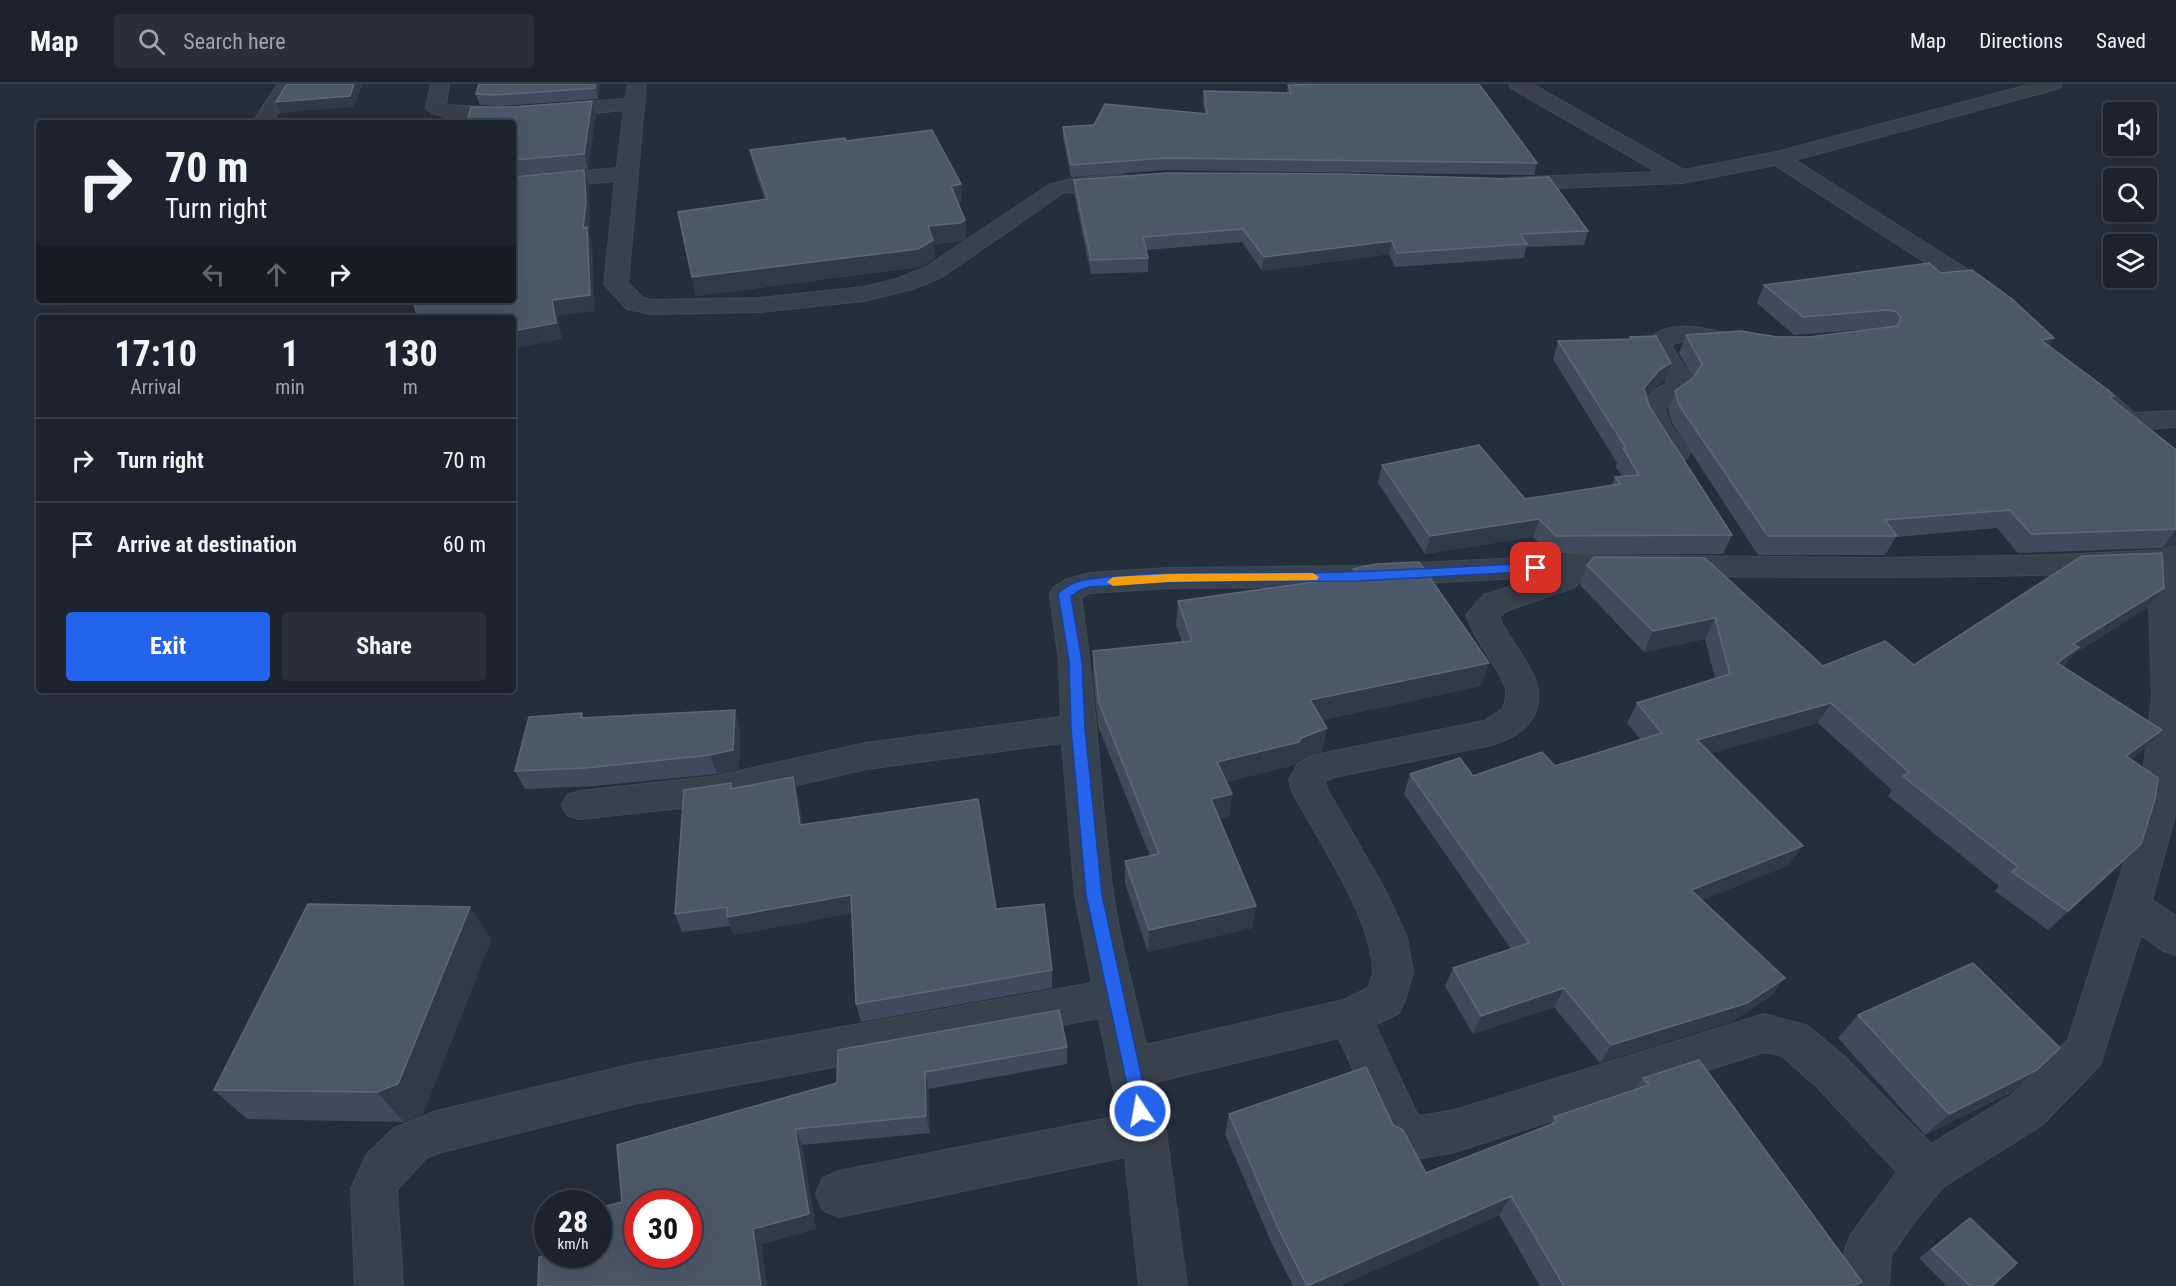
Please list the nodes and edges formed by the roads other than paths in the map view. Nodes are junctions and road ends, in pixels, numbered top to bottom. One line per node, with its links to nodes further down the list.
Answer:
1 (287, 84): 7 (street)
2 (440, 84): 6 (street)
3 (1518, 84): 10 (street)
4 (2053, 84): 8 (street)
5 (635, 94): 6 (street); 9 (street)
6 (474, 119)
7 (264, 120)
8 (1778, 158): 10 (street); 14 (street)
9 (625, 174): 11 (street); 13 (street)
10 (1682, 177): 12 (street)
11 (1145, 179)
12 (1485, 183)
13 (516, 184)
14 (2011, 310)
15 (1757, 344): 18 (street)
16 (2092, 388): 17 (street)
17 (2176, 420)
18 (1688, 471)
19 (1730, 538): 22 (street)
20 (2170, 558): 22 (street); 25 (street)
21 (1580, 566): 22 (street); 23 (street); 28 (street)
22 (1748, 566)
23 (1078, 728): 24 (street); 27 (street)
24 (580, 805)
25 (2131, 906): 26 (street); 31 (street)
26 (2176, 938)
27 (1116, 997): 29 (street); 33 (street)
28 (1350, 1017): 29 (street); 31 (street)
29 (1131, 1068): 30 (street)
30 (1144, 1132): 32 (street); 34 (street)
31 (1928, 1171): 35 (street)
32 (839, 1194)
33 (380, 1286)
34 (1163, 1286)
35 (1865, 1286)

